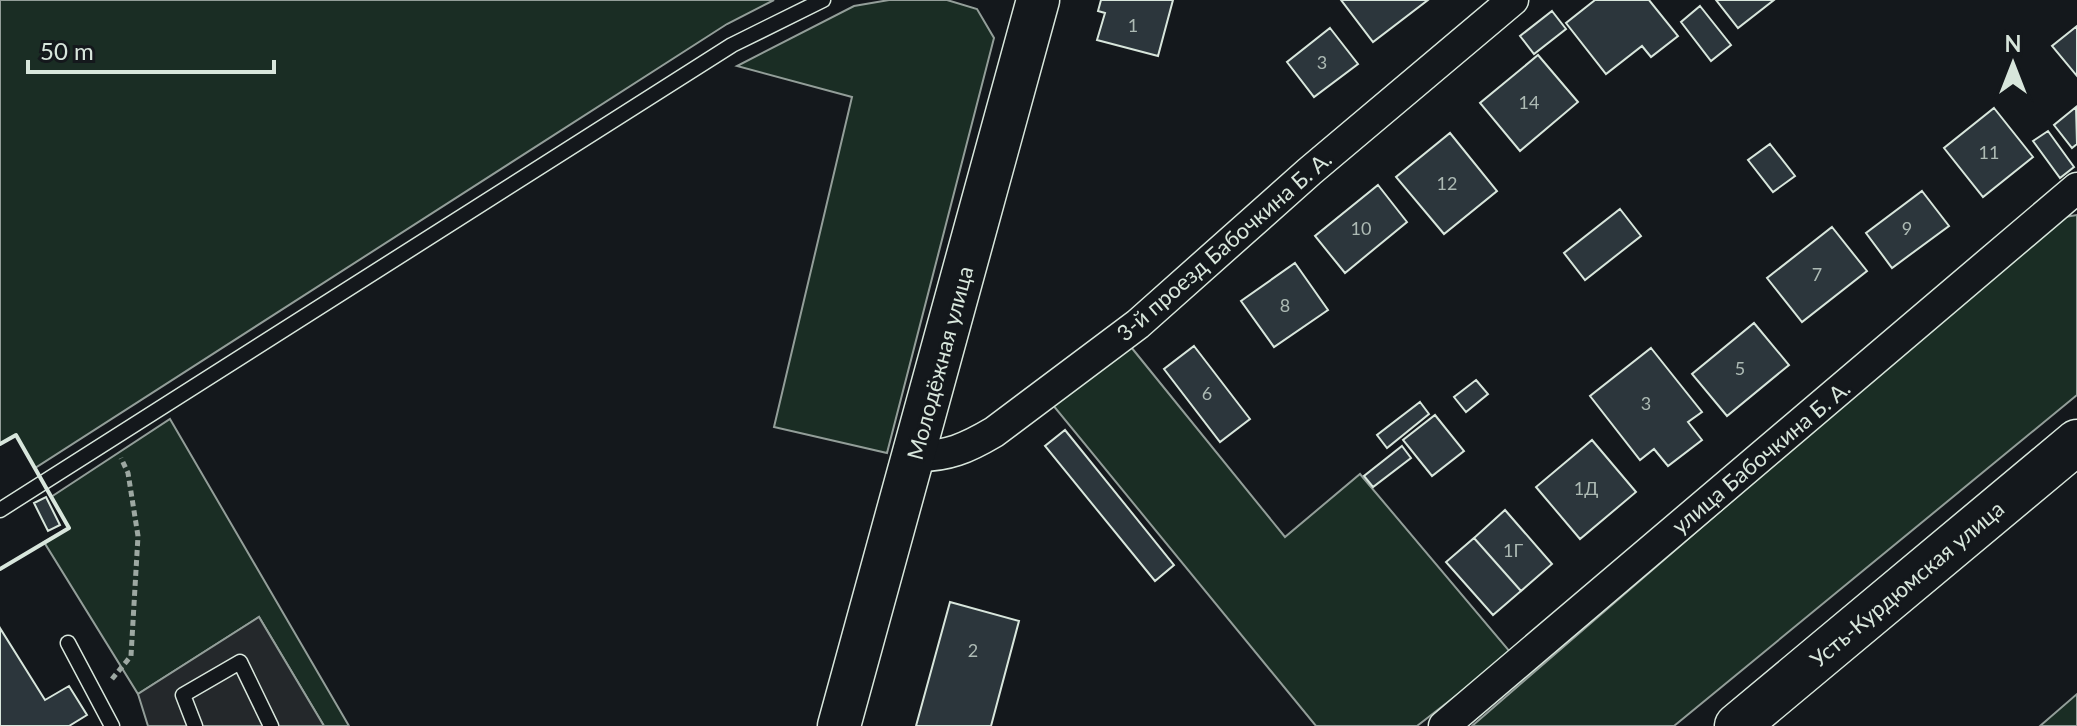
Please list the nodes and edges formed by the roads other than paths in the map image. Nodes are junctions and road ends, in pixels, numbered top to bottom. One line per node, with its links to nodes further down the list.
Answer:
1 (823, 0): 7 (lane)
2 (1513, 0): 6 (street, 3-й проезд Бабочкина Б. А.)
3 (1033, 1): 6 (street, Молодёжная улица)
4 (2077, 188): 13 (street, улица Бабочкина Б. А.)
5 (2077, 442): 14 (main road, Усть-Курдюмская улица)
6 (915, 456): 12 (street, Молодёжная улица)
7 (0, 510)
8 (68, 643): 9 (lane)
9 (112, 726)
10 (195, 726): 11 (lane)
11 (271, 726)
12 (839, 726)
13 (1444, 726)
14 (1737, 726)

